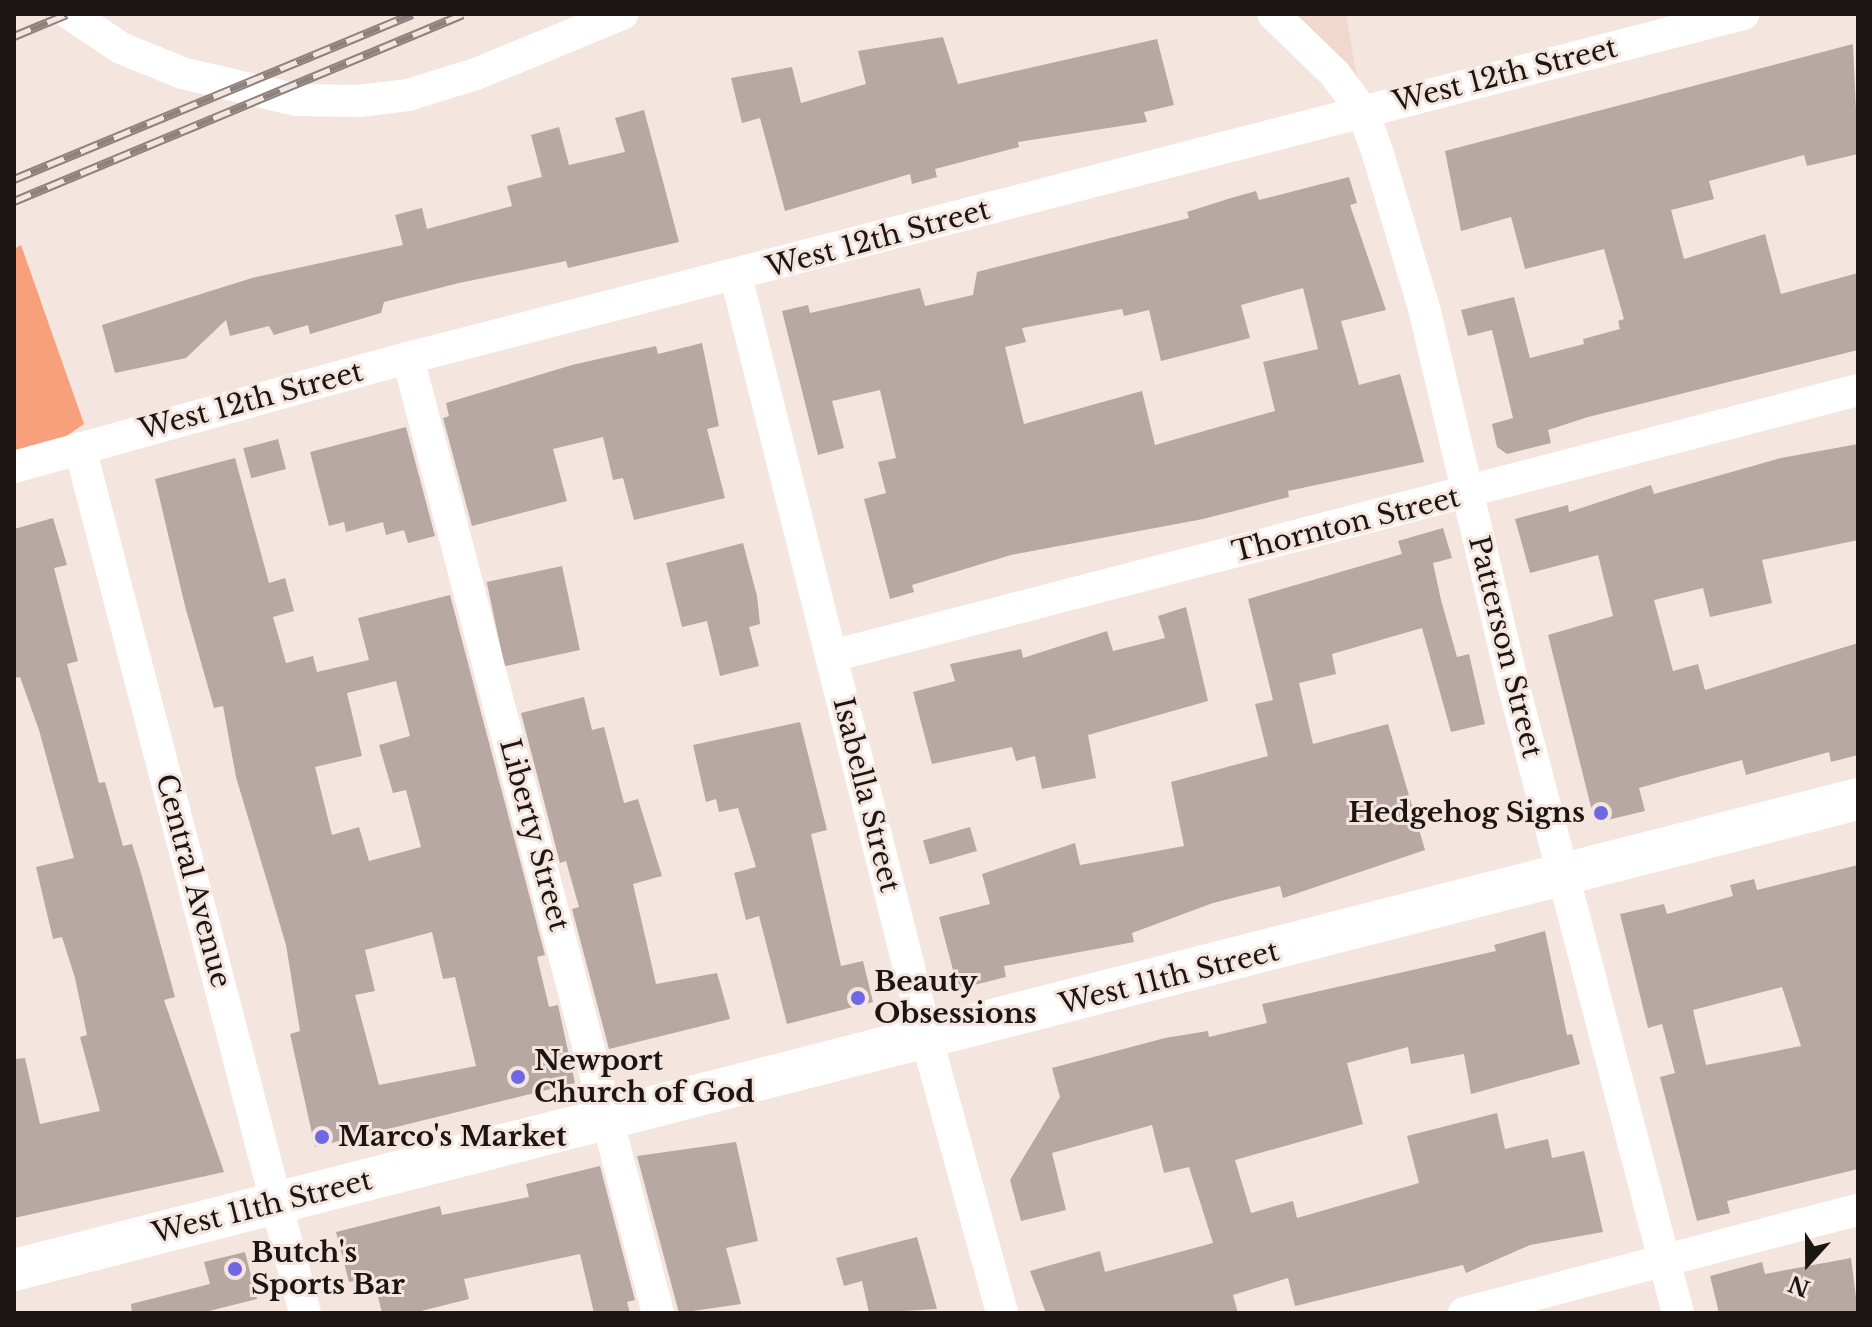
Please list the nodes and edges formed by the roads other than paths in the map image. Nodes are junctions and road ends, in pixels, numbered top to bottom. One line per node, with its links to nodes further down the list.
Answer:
1 (70, 14): 2 (street)
2 (622, 14)
3 (1273, 14): 5 (street, Patterson Street)
4 (1743, 14): 5 (street, West 12th Street)
5 (1363, 112): 6 (street, West 12th Street); 11 (street, Patterson Street)
6 (736, 276): 7 (street, West 12th Street); 12 (street, Isabella Street)
7 (408, 358): 9 (street, West 12th Street); 16 (street, Liberty Street)
8 (1858, 390): 11 (street, Thornton Street)
9 (80, 448): 10 (street, West 12th Street); 17 (street, Central Avenue)
10 (14, 467)
11 (1468, 494): 12 (street, Thornton Street); 14 (street, Patterson Street)
12 (832, 656): 15 (street, Isabella Street)
13 (1858, 799): 14 (main road, West 11th Street)
14 (1563, 876): 15 (main road, West 11th Street); 19 (street, Patterson Street)
15 (927, 1040): 16 (main road, West 11th Street); 23 (street, Isabella Street)
16 (609, 1122): 17 (main road, West 11th Street); 22 (street, Liberty Street)
17 (277, 1202): 20 (main road, West 11th Street); 21 (street, Central Avenue)
18 (1858, 1210): 19 (street)
19 (1664, 1260): 24 (street); 25 (street, Patterson Street)
20 (14, 1270)
21 (305, 1313)
22 (658, 1313)
23 (1002, 1313)
24 (1464, 1313)
25 (1678, 1313)

